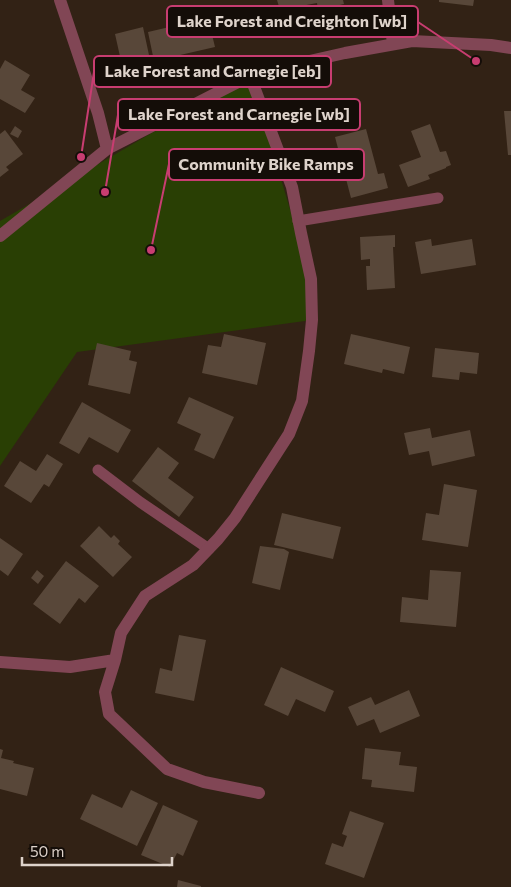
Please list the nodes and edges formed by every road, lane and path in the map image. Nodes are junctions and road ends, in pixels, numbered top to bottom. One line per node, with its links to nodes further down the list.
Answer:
1 (60, 0): 6 (street)
2 (388, 0): 3 (street)
3 (393, 44): 4 (street); 5 (street)
4 (511, 48)
5 (250, 76): 6 (street); 8 (street)
6 (106, 150): 9 (street)
7 (438, 198): 8 (lane)
8 (298, 221): 11 (street)
9 (0, 236)
10 (98, 470): 11 (lane)
11 (209, 549): 12 (street)
12 (115, 660): 13 (street); 14 (street)
13 (0, 662)
14 (259, 793)

